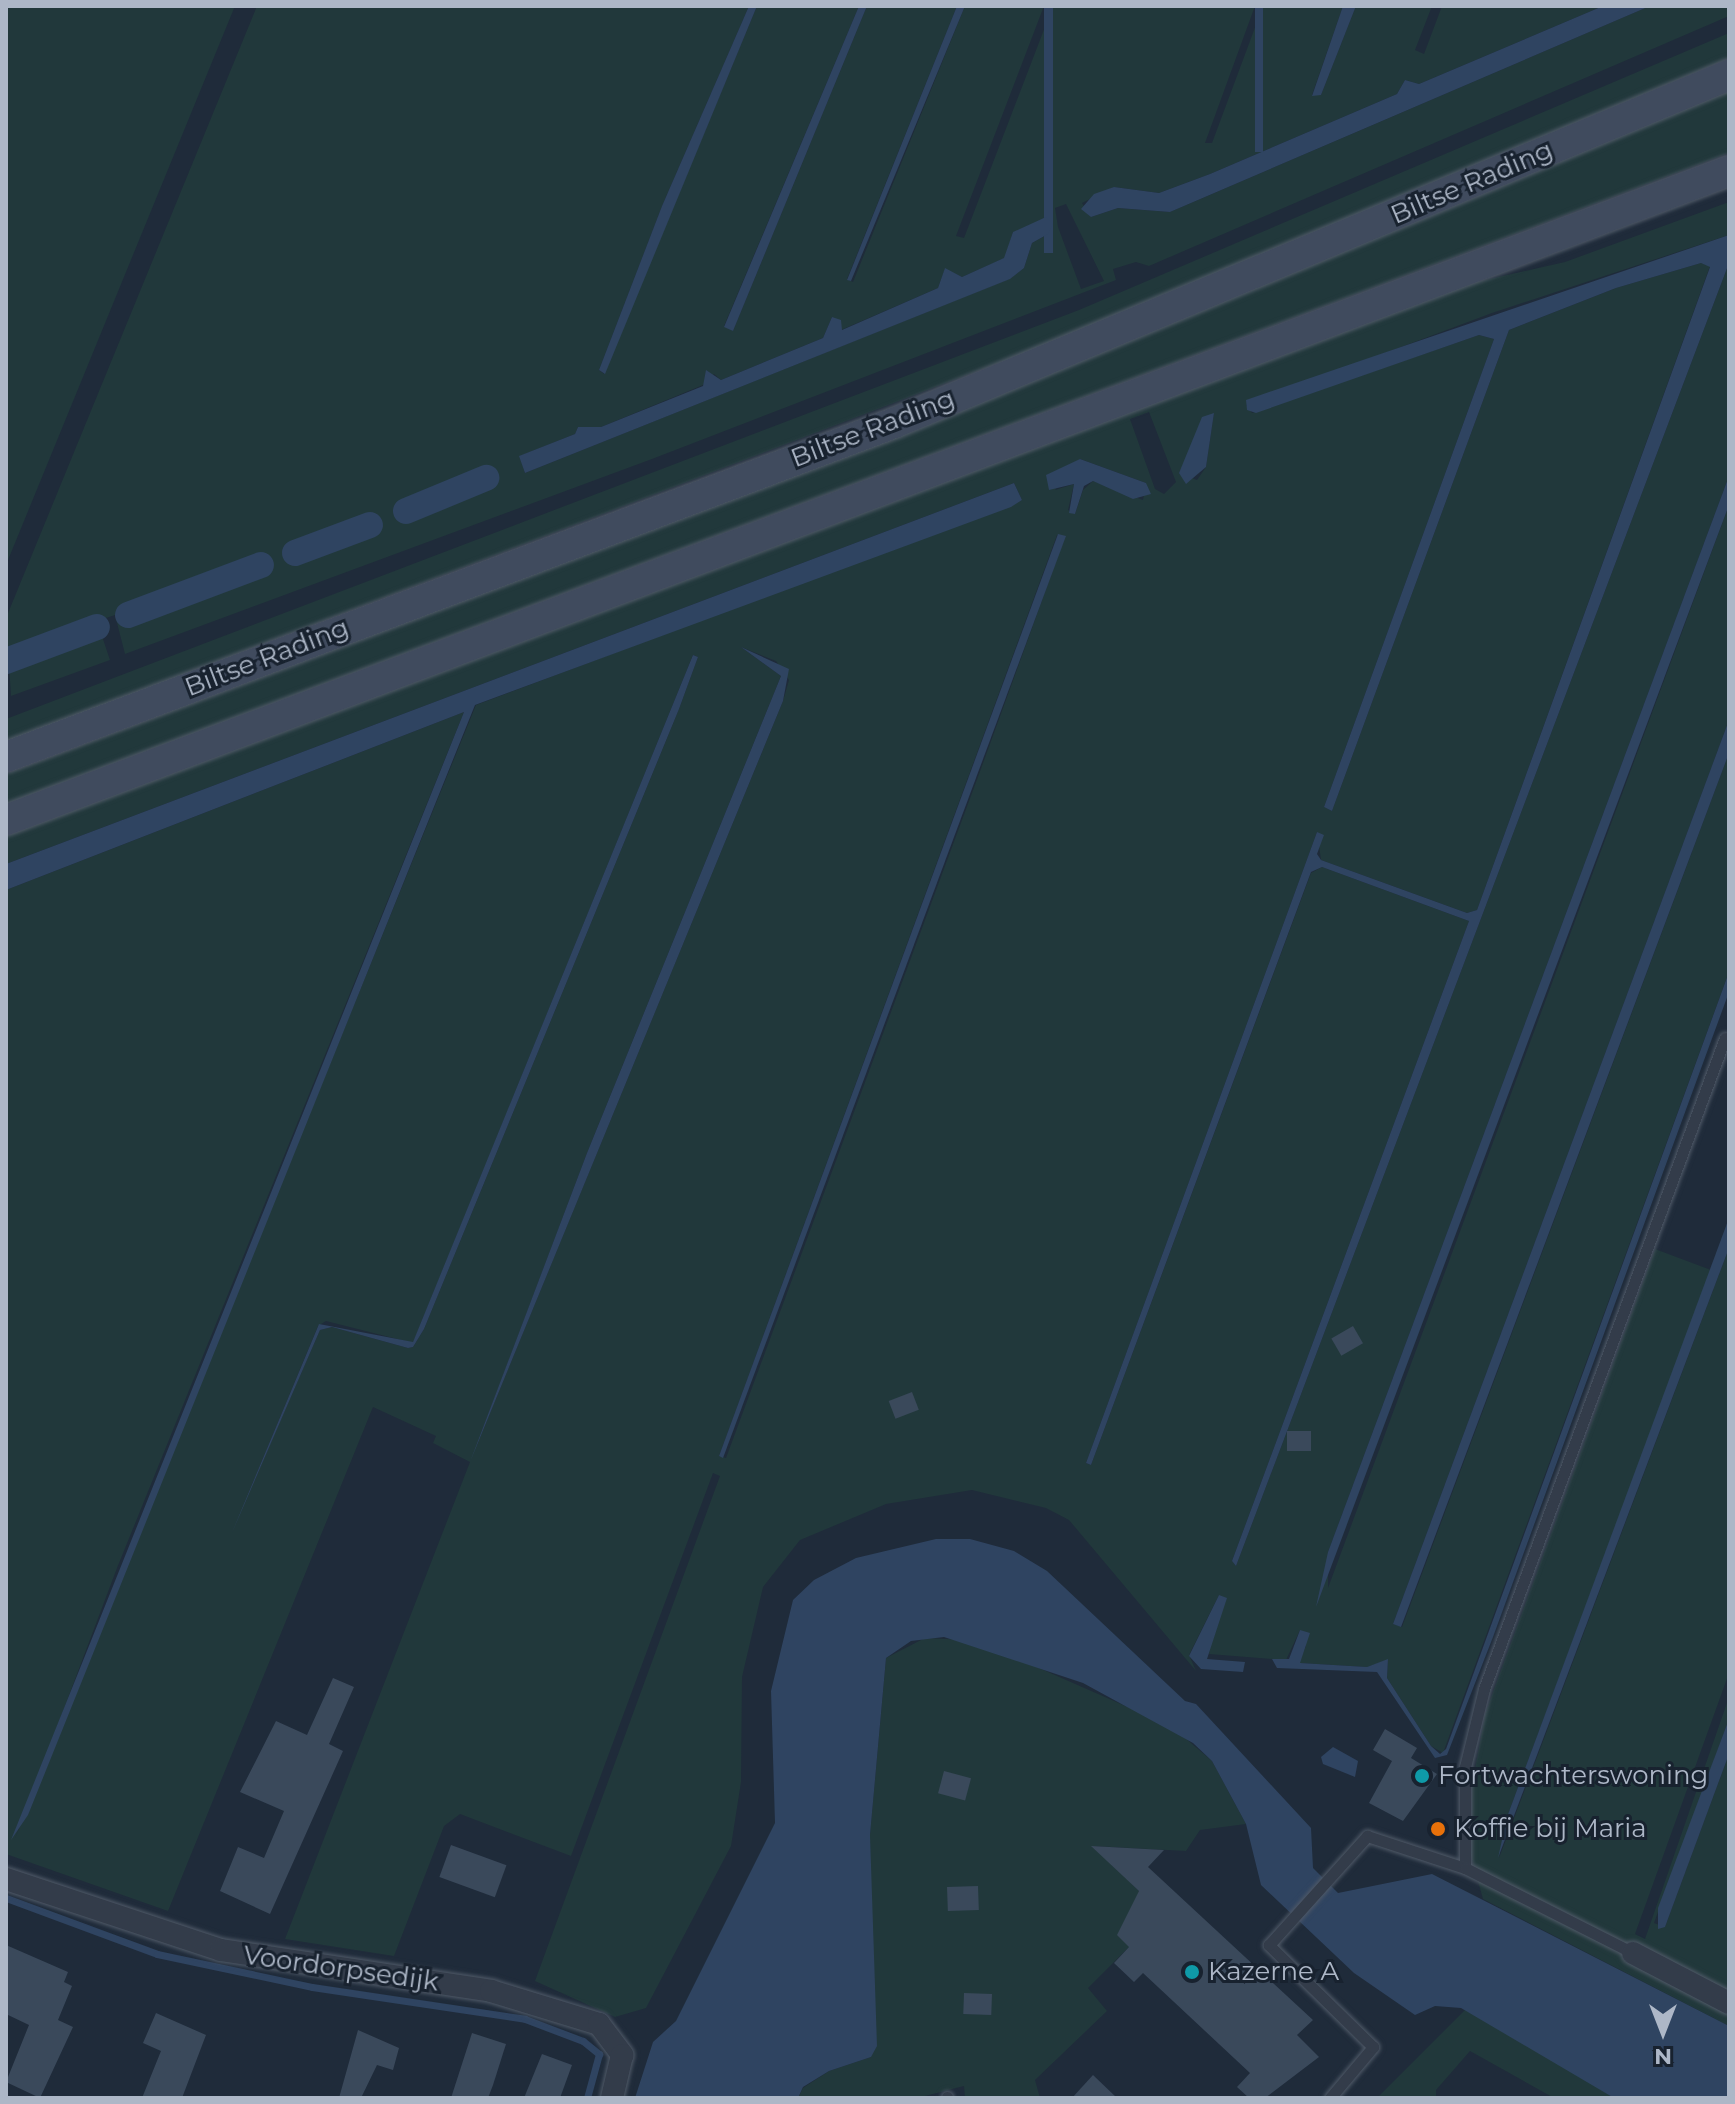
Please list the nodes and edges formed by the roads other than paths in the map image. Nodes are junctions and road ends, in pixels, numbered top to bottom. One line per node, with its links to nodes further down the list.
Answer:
1 (1729, 75): 3 (main road, Biltse Rading)
2 (1729, 171): 4 (main road)
3 (6, 757)
4 (6, 820)
5 (1725, 1038): 6 (lane)
6 (1465, 1868): 8 (lane); 11 (lane)
7 (6, 1879): 10 (street, Voordorpsedijk)
8 (1633, 1953): 9 (street)
9 (1729, 2003)
10 (612, 2098)
11 (1330, 2098)

